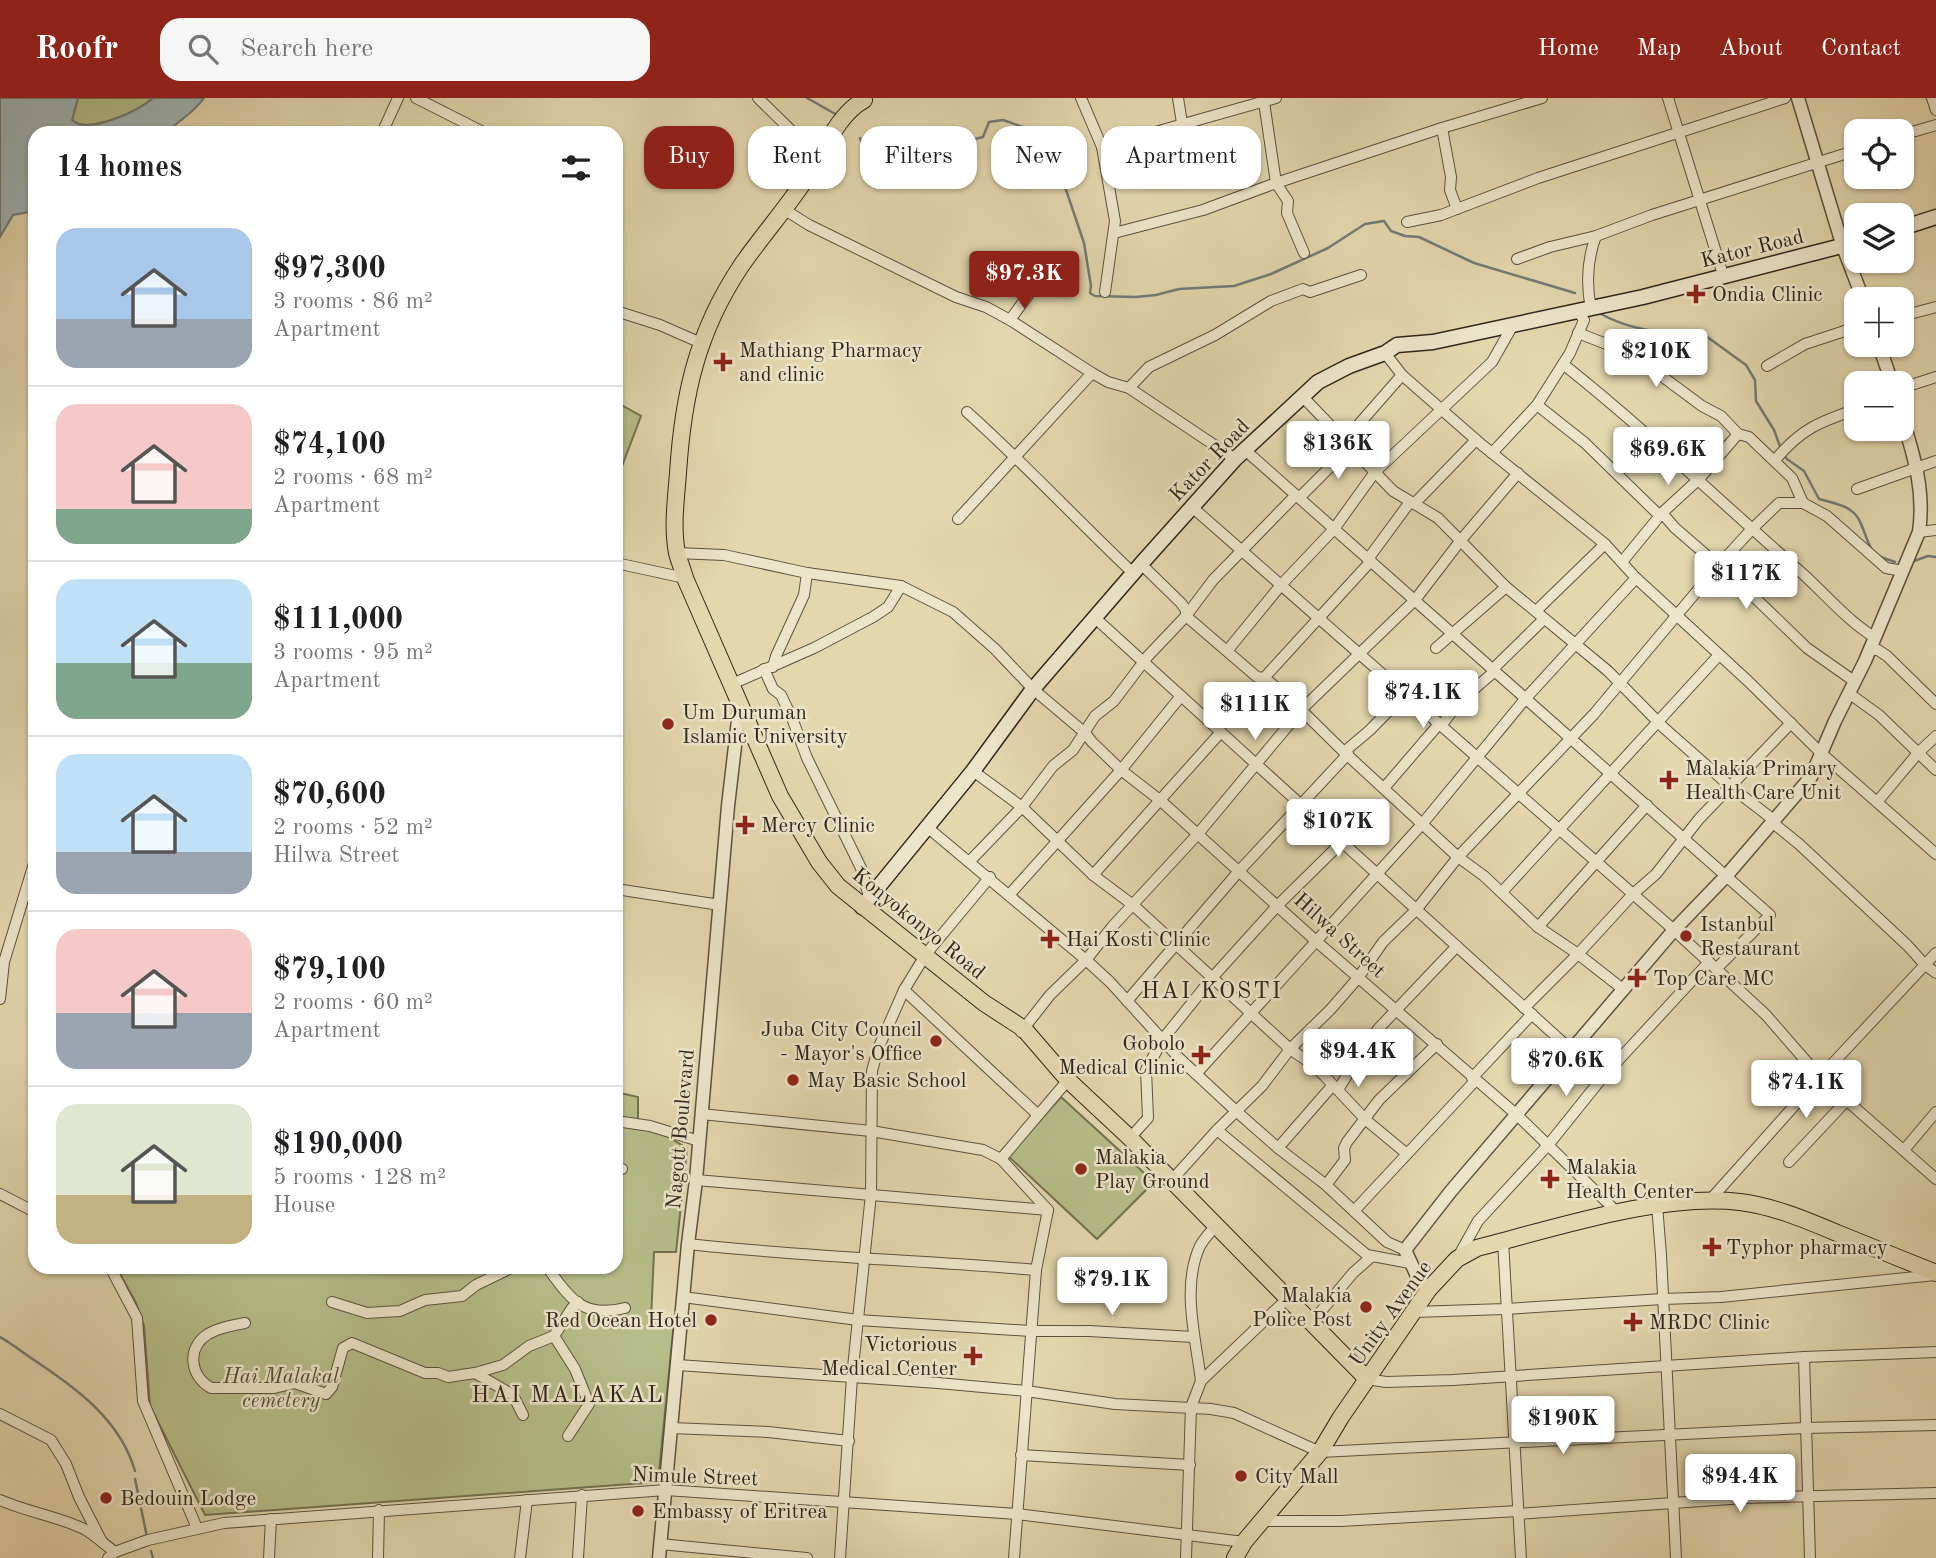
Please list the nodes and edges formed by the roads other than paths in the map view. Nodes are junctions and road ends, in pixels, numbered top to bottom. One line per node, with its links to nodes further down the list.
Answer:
1 (398, 98): 17 (street)
2 (416, 98): 18 (street)
3 (758, 98): 19 (street)
4 (1081, 98): 25 (street)
5 (1178, 98): 15 (street)
6 (1276, 98): 13 (street)
7 (1542, 98): 22 (street)
8 (1668, 98): 24 (street)
9 (1786, 98): 24 (street)
10 (1798, 98): 27 (street)
11 (1932, 98): 14 (street)
12 (864, 99): 20 (main road, Konyokonyo Road)
13 (1264, 102): 15 (street); 28 (street)
14 (1936, 110)
15 (1182, 123): 21 (street)
16 (1936, 125): 23 (street)
17 (385, 126)
18 (471, 126)
19 (787, 126)
20 (844, 126)
21 (1172, 126)
22 (1442, 128): 28 (street); 32 (street)
23 (1914, 131)
24 (1678, 132): 31 (street); 32 (street)
25 (1101, 145)
26 (1844, 154): 27 (street)
27 (1817, 163): 31 (street); 37 (street)
28 (1276, 183): 38 (street); 41 (street)
29 (799, 189): 33 (main road, Konyokonyo Road)
30 (1109, 189): 38 (street)
31 (1702, 201): 39 (street); 44 (street)
32 (1457, 209): 35 (street)
33 (785, 210): 51 (street); 55 (main road, Konyokonyo Road)
34 (1936, 217): 36 (main road)
35 (1406, 222)
36 (1914, 224)
37 (1844, 230)
38 (1114, 233): 46 (street)
39 (1596, 236): 42 (street); 48 (street)
40 (1844, 247): 44 (main road, Kator Road)
41 (1304, 253)
42 (1517, 259)
43 (1361, 275): 63 (street)
44 (1724, 278): 48 (main road, Kator Road)
45 (1039, 280): 51 (street)
46 (1105, 292)
47 (1936, 307): 49 (street)
48 (1584, 309): 52 (main road, Kator Road); 54 (street)
49 (1914, 313)
50 (623, 314): 55 (street)
51 (1010, 320): 59 (street)
52 (1513, 325): 56 (main road, Kator Road); 66 (street)
53 (1844, 331): 58 (street)
54 (1578, 333): 57 (street); 69 (street)
55 (701, 343): 96 (main road, Konyokonyo Road)
56 (1385, 353): 60 (street); 64 (main road, Kator Road)
57 (1563, 364): 65 (street); 81 (street)
58 (1767, 366)
59 (1092, 373): 63 (street); 75 (street)
60 (1402, 374): 66 (street); 70 (street)
61 (1936, 377): 62 (street)
62 (1914, 384)
63 (1129, 388): 74 (street)
64 (1303, 396): 70 (street); 74 (main road, Kator Road)
65 (1537, 405): 73 (street); 87 (street)
66 (1443, 408): 71 (street); 79 (street)
67 (967, 412): 75 (street)
68 (1844, 414): 76 (street)
69 (1738, 434): 76 (street); 81 (street)
70 (1345, 440): 79 (street); 83 (street)
71 (1476, 440): 73 (street); 84 (street)
72 (1909, 441): 78 (street)
73 (1492, 453): 80 (street)
74 (1240, 455): 83 (street); 86 (main road, Kator Road)
75 (1016, 456): 88 (street); 101 (street)
76 (1774, 460): 85 (street)
77 (1936, 461): 78 (street)
78 (1917, 467): 82 (street); 92 (street)
79 (1375, 472): 84 (street); 89 (street)
80 (1518, 473): 93 (street); 94 (street)
81 (1699, 479): 87 (street); 90 (street)
82 (1857, 489)
83 (1297, 496): 89 (street); 95 (street)
84 (1412, 503): 93 (street); 97 (street)
85 (1803, 503): 90 (street); 102 (street)
86 (1192, 507): 95 (street); 101 (main road, Kator Road)
87 (1661, 514): 98 (street); 100 (street)
88 (958, 519)
89 (1334, 529): 97 (street); 106 (street)
90 (1751, 530): 100 (street); 117 (street)
91 (1936, 530): 92 (street)
92 (1919, 532): 102 (street)
93 (1461, 540): 108 (street); 109 (street)
94 (1605, 544): 98 (street); 110 (street)
95 (1242, 551): 106 (street); 111 (street)
96 (677, 553): 103 (street, Hilwa Street); 104 (main road, Konyokonyo Road)
97 (1369, 560): 109 (street); 114 (street)
98 (1622, 562): 105 (street)
99 (623, 565): 104 (street)
100 (1718, 566): 112 (street); 128 (street)
101 (1137, 568): 111 (street); 113 (main road, Kator Road)
102 (1903, 571): 117 (street)
103 (807, 573): 107 (street, Hilwa Street); 125 (street)
104 (685, 578): 130 (main road, Konyokonyo Road)
105 (1636, 578): 112 (street); 118 (street)
106 (1281, 585): 114 (street); 121 (street)
107 (901, 586): 125 (street); 131 (street, Hilwa Street)
108 (1506, 587): 110 (street); 116 (street)
109 (1415, 600): 116 (street); 122 (street)
110 (1536, 611): 115 (street)
111 (1186, 616): 121 (street); 124 (street)
112 (1677, 616): 123 (street); 129 (street)
113 (1094, 617): 124 (street); 131 (main road, Kator Road)
114 (1319, 618): 122 (street); 127 (street)
115 (1545, 619): 118 (street); 126 (street)
116 (1452, 633): 119 (street); 126 (street)
117 (1874, 638): 120 (street)
118 (1574, 643): 129 (street); 135 (street)
119 (1436, 648)
120 (1870, 650): 128 (street); 137 (street)
121 (1227, 651): 127 (street)
122 (1359, 653): 132 (street); 138 (street)
123 (1719, 655): 139 (street); 140 (street)
124 (1144, 662): 134 (street); 143 (street)
125 (768, 668): 130 (street); 185 (street)
126 (1494, 670): 135 (street); 141 (street)
127 (1264, 678): 138 (street)
128 (1854, 681): 133 (street)
129 (1619, 682): 139 (street); 145 (street)
130 (732, 684): 136 (main road, Konyokonyo Road)
131 (1033, 689): 143 (street, Hilwa Street); 153 (main road, Kator Road)
132 (1405, 694): 141 (street); 146 (street)
133 (1850, 694): 147 (street); 148 (street)
134 (1181, 696): 142 (street); 151 (street)
135 (1526, 698): 145 (street); 149 (street)
136 (740, 703): 185 (main road, Konyokonyo Road); 186 (street, Nagott Boulevard)
137 (1936, 704)
138 (1301, 709): 146 (street); 150 (street)
139 (1658, 722): 154 (street); 155 (street)
140 (1791, 723): 147 (street); 155 (street)
141 (1440, 725): 149 (street); 156 (street)
142 (1221, 732): 150 (street); 158 (street)
143 (1085, 733): 151 (street, Hilwa Street); 162 (street)
144 (1936, 736): 148 (street)
145 (1571, 738): 154 (street); 157 (street)
146 (1346, 753): 156 (street); 160 (street)
147 (1821, 753): 159 (street); 163 (street)
148 (1918, 753): 152 (street); 159 (street)
149 (1477, 757): 157 (street); 164 (street)
150 (1257, 765): 160 (street); 167 (street)
151 (1121, 770): 158 (street, Hilwa Street); 169 (street)
152 (1936, 770)
153 (973, 771): 162 (street); 165 (main road, Kator Road)
154 (1611, 773): 161 (street); 166 (street)
155 (1731, 787): 163 (street); 168 (street)
156 (1384, 788): 164 (street)
157 (1517, 793): 166 (street); 172 (street)
158 (1161, 801): 167 (street, Hilwa Street); 177 (street)
159 (1877, 802): 171 (street)
160 (1301, 805): 170 (street); 175 (street)
161 (1647, 805): 168 (street); 174 (street)
162 (1022, 807): 169 (street); 173 (street)
163 (1774, 822): 178 (street); 199 (street)
164 (1423, 823): 172 (street); 176 (street)
165 (927, 827): 173 (street); 185 (main road, Kator Road)
166 (1559, 830): 174 (street); 182 (street)
167 (1197, 835): 175 (street, Hilwa Street); 187 (street)
168 (1684, 837): 178 (street); 183 (street)
169 (1056, 841): 177 (street); 184 (street)
170 (1342, 842): 176 (street); 188 (street)
171 (1936, 854)
172 (1458, 858): 182 (street); 189 (street)
173 (968, 862): 179 (street)
174 (1596, 862): 183 (street); 190 (street)
175 (1240, 870): 188 (street, Hilwa Street); 193 (street)
176 (1377, 874): 189 (street); 192 (street)
177 (1093, 875): 187 (street)
178 (1727, 875): 191 (street); 200 (street)
179 (990, 877): 184 (street); 196 (street)
180 (28, 883): 206 (street)
181 (623, 890): 186 (street)
182 (1502, 892): 190 (street)
183 (1633, 894): 191 (street); 197 (street)
184 (1009, 895): 198 (street)
185 (866, 902): 196 (main road, Konyokonyo Road)
186 (720, 905): 225 (street, Nagott Boulevard)
187 (1133, 905): 193 (street); 198 (street)
188 (1277, 906): 192 (street, Hilwa Street); 202 (street)
189 (1416, 909): 194 (street); 203 (street)
190 (1538, 928): 197 (street)
191 (1674, 930): 200 (street); 205 (street)
192 (1316, 941): 203 (street, Hilwa Street); 210 (street)
193 (1175, 945): 202 (street); 207 (street)
194 (1457, 946): 208 (street); 209 (street)
195 (1936, 953): 199 (street)
196 (926, 954): 204 (street); 211 (main road, Konyokonyo Road)
197 (1578, 954): 205 (street); 209 (street)
198 (1086, 960): 207 (street); 211 (street)
199 (1925, 965): 201 (street); 217 (street)
200 (1712, 966): 217 (street); 218 (street)
201 (1936, 973)
202 (1212, 978): 210 (street); 212 (street)
203 (1358, 978): 208 (street, Hilwa Street); 214 (street)
204 (904, 990): 226 (street); 231 (street)
205 (1624, 990): 215 (street)
206 (0, 999)
207 (1127, 1000): 212 (street)
208 (1397, 1011): 213 (street, Hilwa Street); 221 (street)
209 (1528, 1011): 215 (street); 219 (street)
210 (1251, 1013): 214 (street); 216 (street)
211 (1022, 1031): 220 (main road, Konyokonyo Road)
212 (1163, 1039): 216 (street); 232 (street)
213 (1437, 1044): 219 (street, Hilwa Street); 228 (street)
214 (1290, 1049): 221 (street); 223 (street)
215 (1571, 1049): 218 (street); 227 (street)
216 (1196, 1074): 223 (street)
217 (1820, 1077): 222 (street); 246 (street)
218 (1602, 1078): 234 (street)
219 (1474, 1079): 227 (street, Hilwa Street); 237 (street)
220 (1068, 1080): 226 (street); 232 (main road, Konyokonyo Road)
221 (1335, 1088): 228 (street); 235 (street)
222 (1847, 1100): 236 (street); 239 (street)
223 (1236, 1111): 230 (street); 235 (street)
224 (1936, 1112): 236 (street)
225 (701, 1114): 231 (street); 233 (street, Nagott Boulevard)
226 (1037, 1114): 238 (street)
227 (1517, 1115): 234 (street, Hilwa Street); 255 (street)
228 (1366, 1120): 237 (street); 243 (street)
229 (623, 1122): 233 (street)
230 (1217, 1130): 242 (street); 256 (street)
231 (871, 1131): 238 (street); 245 (street)
232 (1130, 1138): 242 (main road, Konyokonyo Road)
233 (699, 1141): 241 (street, Nagott Boulevard)
234 (1549, 1144): 251 (street, Hilwa Street); 257 (street)
235 (1278, 1148): 243 (street)
236 (1904, 1150): 240 (street)
237 (1408, 1154): 250 (street)
238 (1001, 1158): 249 (street)
239 (1789, 1162)
240 (1936, 1179)
241 (696, 1180): 245 (street); 254 (street, Nagott Boulevard)
242 (1171, 1181): 252 (main road, Konyokonyo Road)
243 (1326, 1185): 250 (street)
244 (0, 1194): 248 (street)
245 (870, 1194): 249 (street); 258 (street)
246 (1710, 1201): 247 (main road, Unity Avenue); 264 (main road, Unity Avenue)
247 (1657, 1205): 251 (main road, Unity Avenue); 268 (street)
248 (28, 1208)
249 (1048, 1210): 260 (street)
250 (1354, 1211): 255 (street)
251 (1618, 1213): 253 (main road, Unity Avenue)
252 (1217, 1225): 267 (main road, Konyokonyo Road); 279 (street)
253 (1503, 1241): 257 (main road, Unity Avenue); 272 (street)
254 (688, 1244): 258 (street); 266 (street, Nagott Boulevard)
255 (1405, 1250): 259 (street)
256 (1371, 1257): 259 (street); 275 (street)
257 (1457, 1259): 265 (main road, Unity Avenue)
258 (863, 1260): 260 (street); 274 (street)
259 (1410, 1263): 265 (street)
260 (1036, 1270): 277 (street)
261 (114, 1274): 316 (street)
262 (499, 1274): 269 (street)
263 (553, 1274): 270 (street)
264 (1936, 1274): 268 (street)
265 (1429, 1289): 273 (main road, Unity Avenue)
266 (683, 1297): 274 (street); 282 (street, Nagott Boulevard)
267 (1288, 1298): 275 (main road, Konyokonyo Road); 288 (street)
268 (1663, 1299): 272 (street); 283 (street)
269 (332, 1302)
270 (578, 1302): 271 (street); 278 (street)
271 (625, 1308)
272 (1505, 1310): 273 (street); 286 (street)
273 (1414, 1311): 287 (main road, Unity Avenue)
274 (858, 1320): 277 (street); 285 (street)
275 (1312, 1322): 287 (main road, Konyokonyo Road)
276 (245, 1323): 284 (street)
277 (1030, 1331): 279 (street); 289 (street)
278 (554, 1336): 284 (street); 297 (street)
279 (1193, 1337): 288 (street)
280 (1936, 1352): 281 (street)
281 (1804, 1357): 283 (street); 295 (street)
282 (678, 1365): 285 (street); 294 (street, Nagott Boulevard)
283 (1666, 1366): 286 (street); 296 (street)
284 (475, 1373): 292 (street)
285 (852, 1377): 289 (street); 298 (street)
286 (1511, 1377): 287 (street); 299 (street)
287 (1367, 1379): 300 (main road, Unity Avenue)
288 (1201, 1381): 290 (street)
289 (1026, 1391): 290 (street); 301 (street)
290 (1191, 1407): 300 (street); 302 (street)
291 (0, 1414): 318 (street)
292 (523, 1415)
293 (1936, 1425): 295 (street)
294 (671, 1428): 298 (street); 303 (street, Nagott Boulevard)
295 (1805, 1428): 296 (street); 306 (street)
296 (1670, 1435): 299 (street); 310 (street)
297 (568, 1436)
298 (849, 1441): 309 (street)
299 (1513, 1443): 300 (street); 312 (street)
300 (1320, 1452): 315 (main road, Unity Avenue)
301 (1021, 1455): 302 (street); 313 (street)
302 (1190, 1465): 317 (street)
303 (666, 1490): 305 (street, Nimule Street); 309 (street, Nimule Street); 320 (street, Nagott Boulevard)
304 (1936, 1493): 306 (street)
305 (582, 1495): 308 (street, Nimule Street); 325 (street)
306 (1808, 1497): 310 (street); 334 (street)
307 (0, 1500): 318 (street)
308 (527, 1500): 311 (street, Nimule Street); 324 (street)
309 (843, 1502): 313 (street, Nimule Street); 328 (street)
310 (1672, 1502): 312 (street); 333 (street)
311 (379, 1510): 314 (street, Nimule Street); 323 (street)
312 (1518, 1513): 315 (street); 332 (street)
313 (1017, 1514): 317 (street, Nimule Street); 329 (street)
314 (271, 1519): 316 (street, Nimule Street); 322 (street)
315 (1262, 1521): 319 (main road, Unity Avenue)
316 (197, 1528): 321 (street, Nimule Street)
317 (1188, 1536): 319 (street, Nimule Street); 330 (street)
318 (102, 1542): 321 (street)
319 (1244, 1542): 331 (main road, Unity Avenue)
320 (660, 1544): 326 (street, Nagott Boulevard); 327 (street)
321 (112, 1555)
322 (269, 1558)
323 (378, 1558)
324 (520, 1558)
325 (578, 1558)
326 (659, 1558)
327 (807, 1558)
328 (840, 1558)
329 (1014, 1558)
330 (1186, 1558)
331 (1235, 1558)
332 (1521, 1558)
333 (1676, 1558)
334 (1810, 1558)

